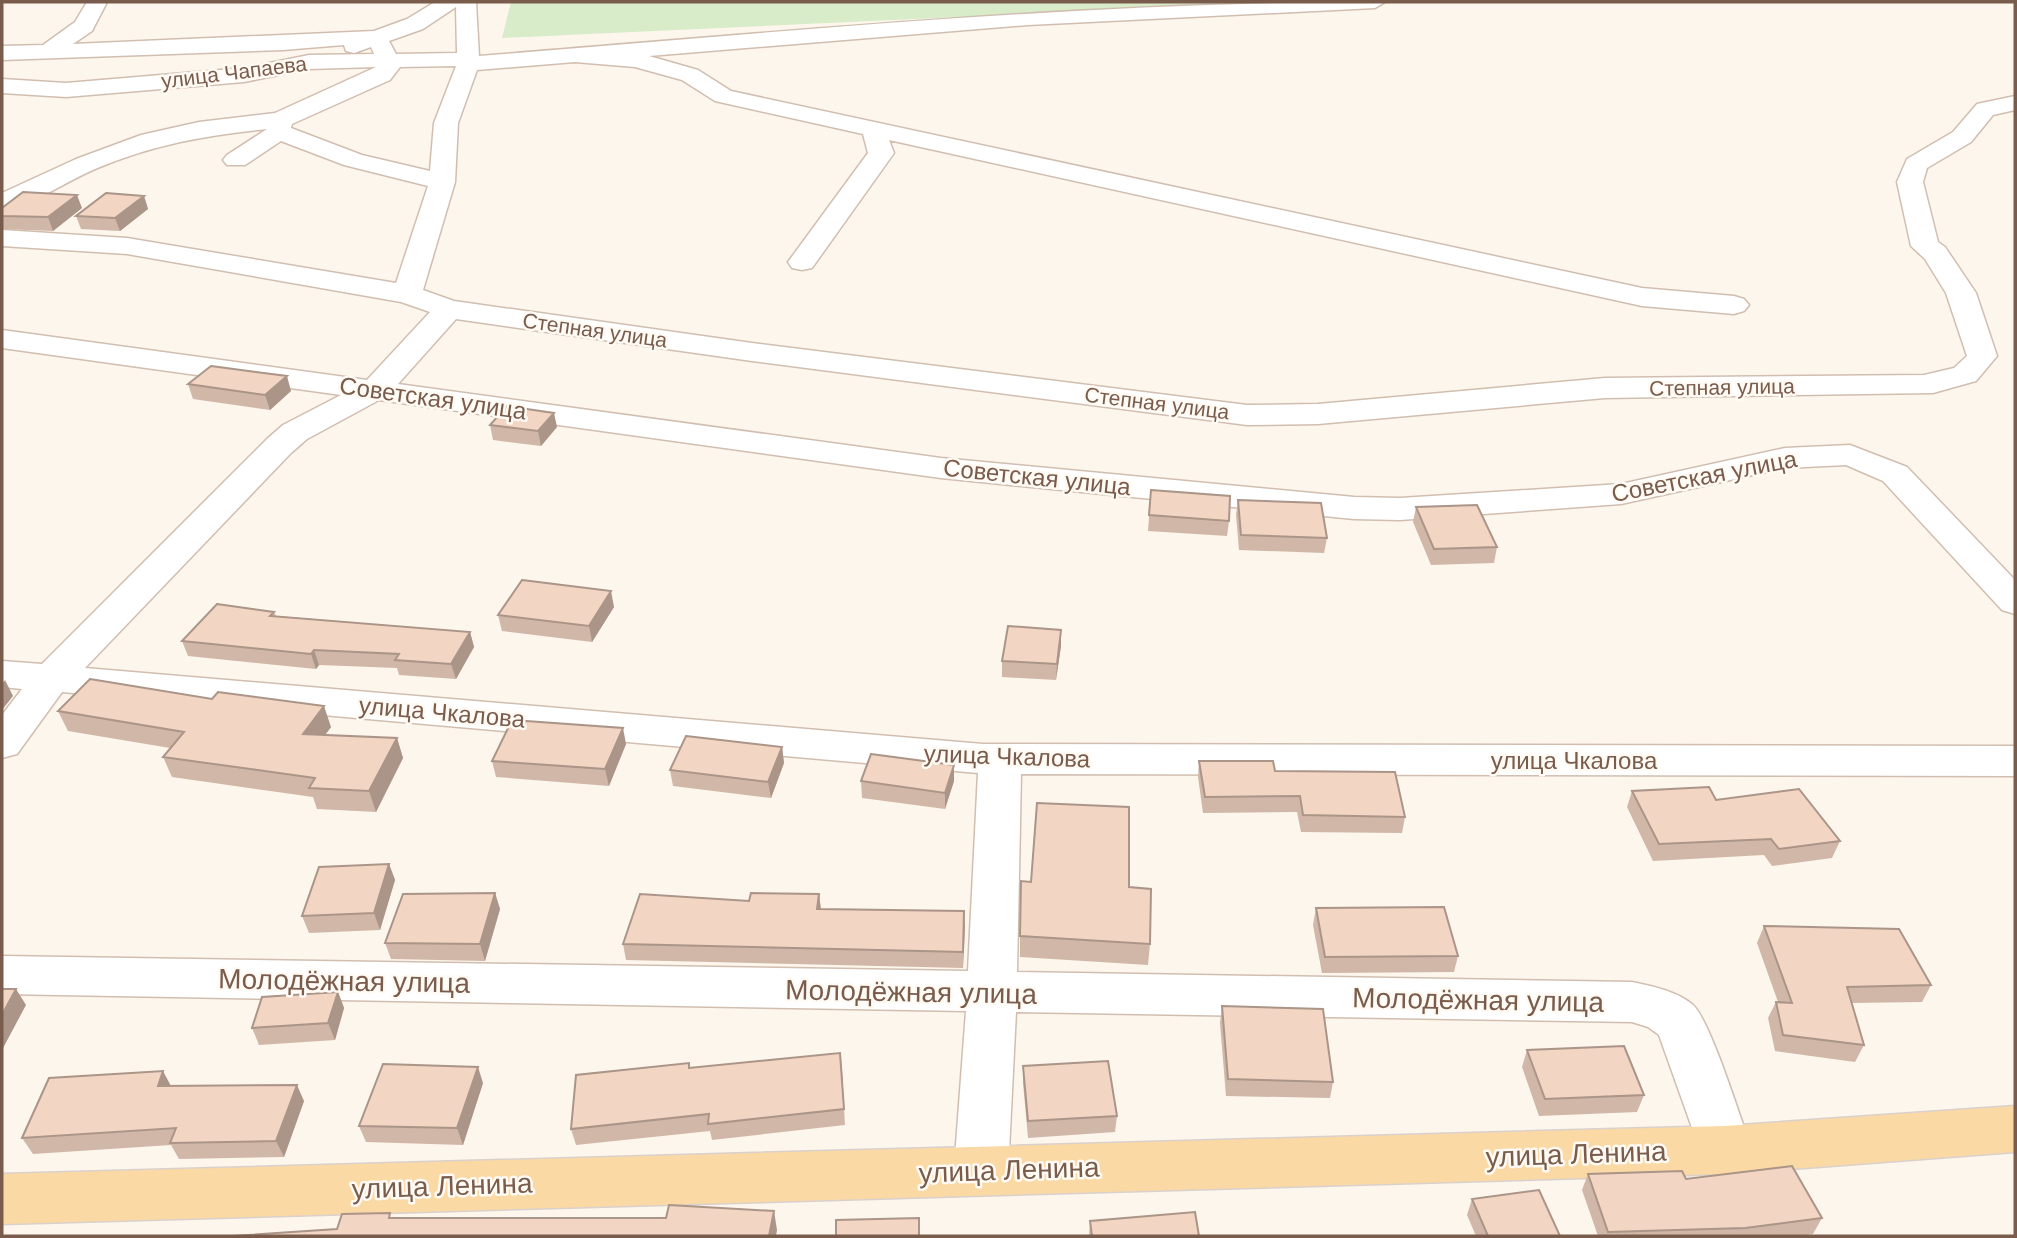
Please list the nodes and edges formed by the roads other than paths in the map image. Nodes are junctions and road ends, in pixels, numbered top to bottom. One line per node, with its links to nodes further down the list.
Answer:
1 (97, 2): 8 (street)
2 (430, 2): 6 (street)
3 (449, 2): 7 (street)
4 (466, 2): 13 (street)
5 (1375, 2): 10 (street)
6 (325, 37): 7 (street); 8 (street)
7 (377, 38): 11 (street); 12 (street); 13 (street)
8 (52, 50): 9 (street); 14 (street)
9 (2, 53)
10 (577, 56): 13 (street, улица Чапаева); 18 (street)
11 (389, 61): 12 (street, улица Чапаева); 13 (street, улица Чапаева); 17 (street)
12 (309, 62): 15 (street, улица Чапаева)
13 (468, 62): 21 (street)
14 (2, 68)
15 (2, 86)
16 (2015, 103): 28 (street, Степная улица)
17 (280, 126): 19 (street); 21 (street); 23 (street)
18 (873, 128): 25 (street); 27 (street)
19 (236, 160)
20 (2, 180): 22 (street)
21 (442, 182): 26 (street)
22 (2, 188)
23 (2, 203)
24 (2, 238): 26 (street, Степная улица)
25 (802, 262)
26 (407, 294): 28 (street, Степная улица)
27 (1734, 305)
28 (449, 309): 30 (street)
29 (2, 339): 30 (street, Советская улица)
30 (375, 390): 31 (street, Советская улица); 33 (street)
31 (2015, 602)
32 (2, 674): 33 (street, улица Чкалова)
33 (52, 678): 34 (street); 35 (street, улица Чкалова)
34 (2, 744)
35 (1000, 759): 36 (street, улица Чкалова); 38 (street)
36 (2015, 761)
37 (2, 975): 38 (street, Молодёжная улица)
38 (992, 994): 40 (street, Молодёжная улица); 41 (street)
39 (2015, 1129): 40 (main road, улица Ленина)
40 (1725, 1150): 41 (main road, улица Ленина)
41 (981, 1171): 42 (main road, улица Ленина)
42 (2, 1199)

